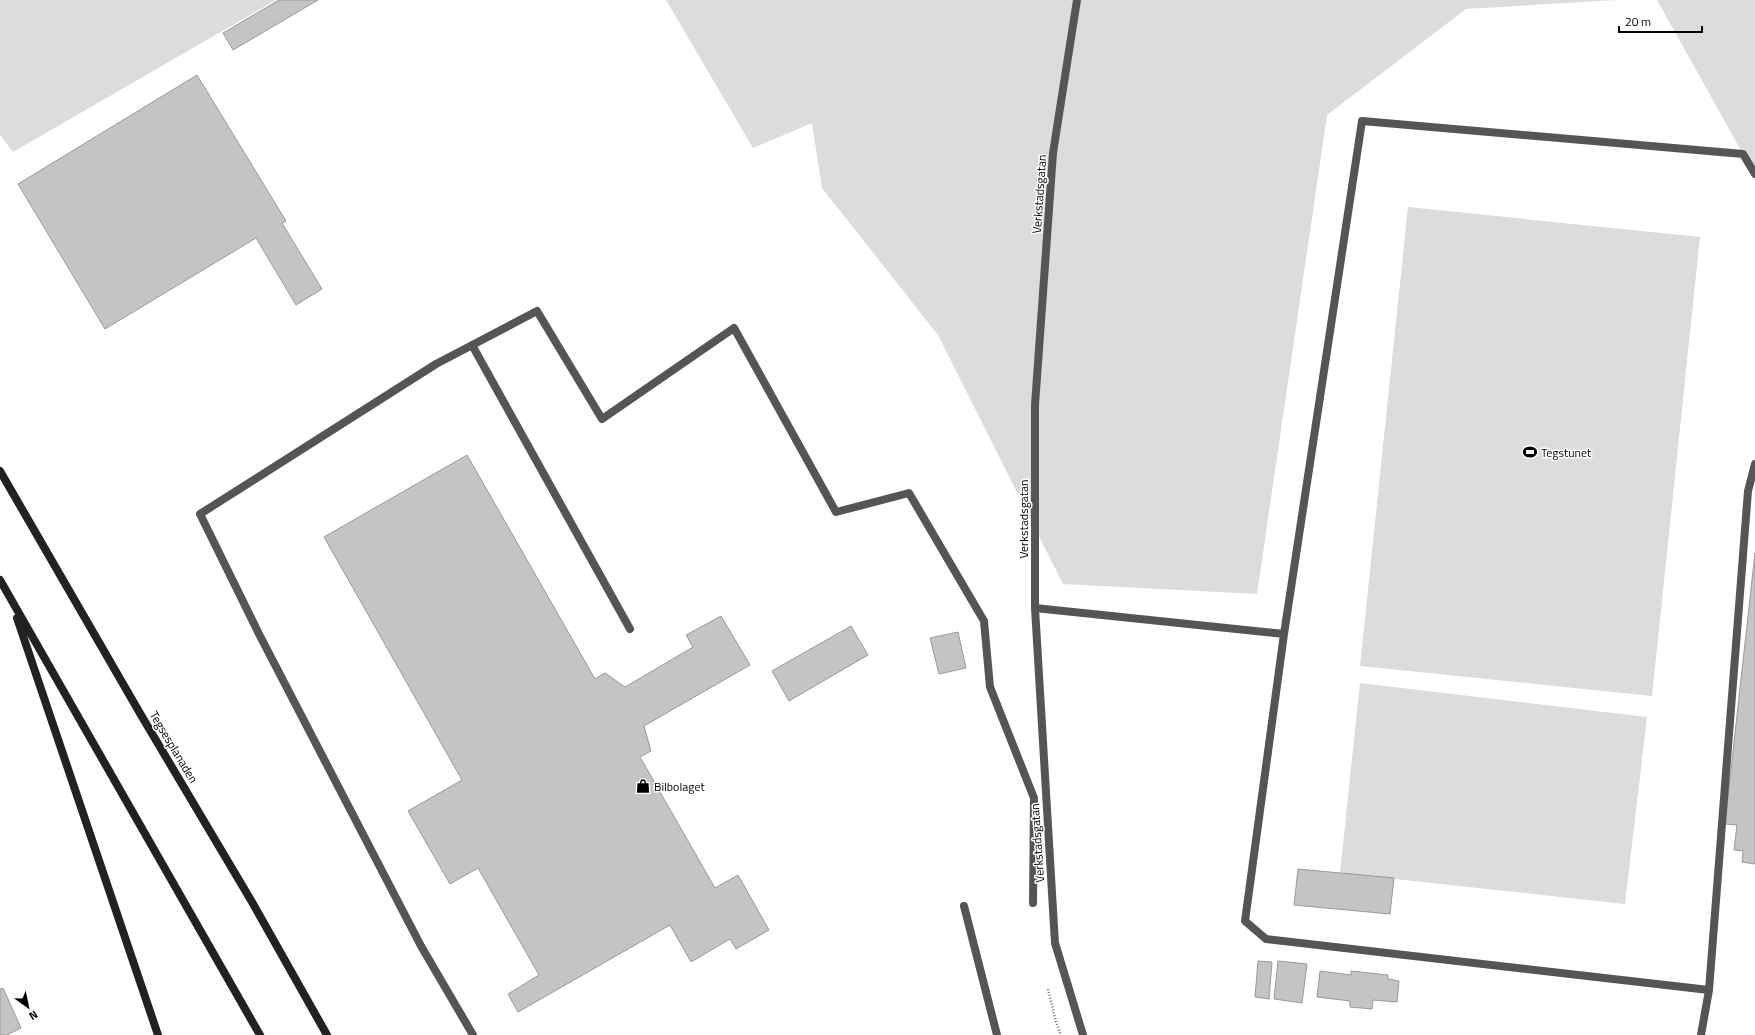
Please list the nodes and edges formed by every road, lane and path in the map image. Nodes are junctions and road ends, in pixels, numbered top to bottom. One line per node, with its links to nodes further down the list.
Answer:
1 (1077, 0): 8 (street, Verkstadsgatan)
2 (1755, 174): 10 (street)
3 (472, 345): 9 (street); 11 (street); 17 (street)
4 (1755, 464): 13 (street)
5 (0, 471): 16 (main road, Tegsesplanaden)
6 (0, 580): 7 (main road)
7 (12, 600): 14 (main road); 15 (main road)
8 (1035, 608): 10 (street); 19 (street, Verkstadsgatan)
9 (630, 629)
10 (1284, 634): 13 (street)
11 (1033, 903)
12 (964, 906): 18 (street)
13 (1709, 990): 20 (street)
14 (158, 1035)
15 (260, 1035)
16 (327, 1035)
17 (473, 1035)
18 (997, 1035)
19 (1083, 1035)
20 (1701, 1035)

